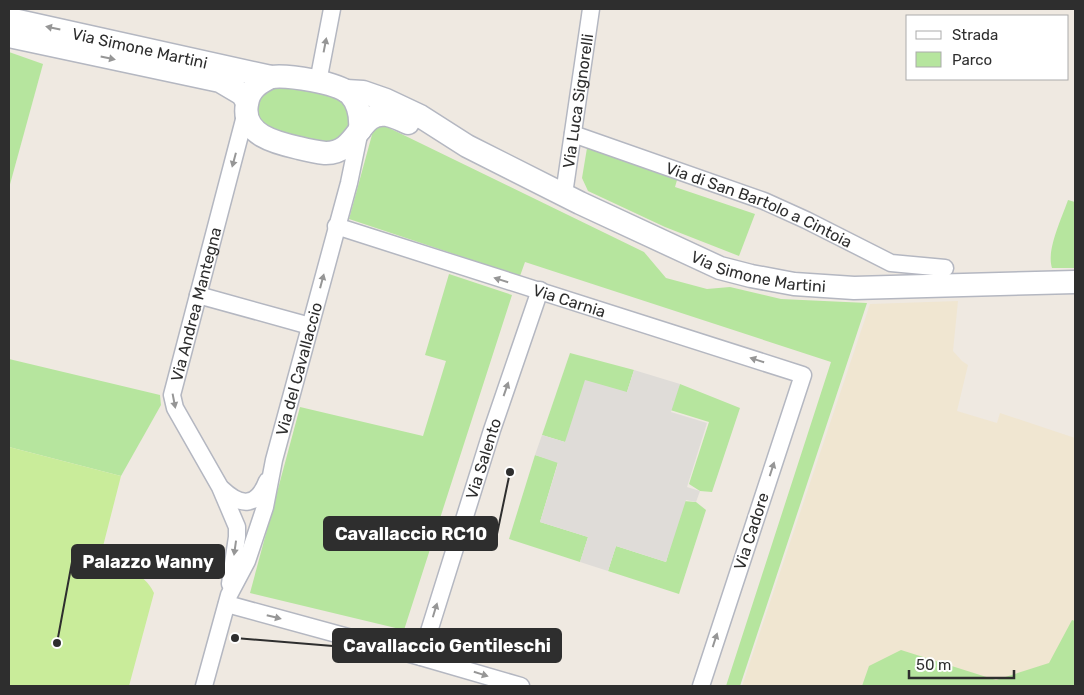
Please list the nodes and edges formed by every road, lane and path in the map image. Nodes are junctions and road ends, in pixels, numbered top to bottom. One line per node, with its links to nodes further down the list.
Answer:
1 (332, 9): 6 (street, one-way to 1)
2 (591, 9): 10 (street, Via Luca Signorelli)
3 (9, 19): 5 (street, Via Simone Martini, one-way to 3)
4 (9, 36): 8 (street, Via Simone Martini, one-way to 8)
5 (271, 77): 6 (street, Via Simone Martini); 8 (street)
6 (318, 82): 7 (street, Via Simone Martini)
7 (346, 91): 9 (street); 11 (street, Via Simone Martini)
8 (247, 107): 9 (street, Via Simone Martini); 17 (street, Via Andrea Mantegna, one-way to 17)
9 (360, 130): 11 (street, Via Simone Martini); 13 (street, Via del Cavallaccio)
10 (573, 134): 12 (street, Via Luca Signorelli); 14 (street, Via di San Bartolo a Cintoia)
11 (467, 146): 12 (street, Via Simone Martini)
12 (564, 194): 15 (street, Via Simone Martini)
13 (336, 226): 16 (street, Via Carnia, one-way to 13); 18 (street, Via del Cavallaccio, one-way to 13)
14 (944, 268)
15 (1075, 282)
16 (540, 290): 19 (street, Via Carnia, one-way to 16); 23 (street, Via Salento, one-way to 16)
17 (198, 295): 18 (street); 21 (street, Via Andrea Mantegna, one-way to 21)
18 (310, 326): 20 (street, Via del Cavallaccio)
19 (803, 375): 26 (street, Via Cadore, one-way to 19)
20 (274, 460): 21 (street, Via Andrea Mantegna); 22 (street, Via del Cavallaccio)
21 (220, 487): 22 (street, Via Andrea Mantegna, one-way to 22)
22 (228, 600): 23 (street, one-way to 23); 24 (street, Via del Cavallaccio)
23 (421, 656): 25 (street, one-way to 25)
24 (204, 686)
25 (521, 686)
26 (701, 686)

